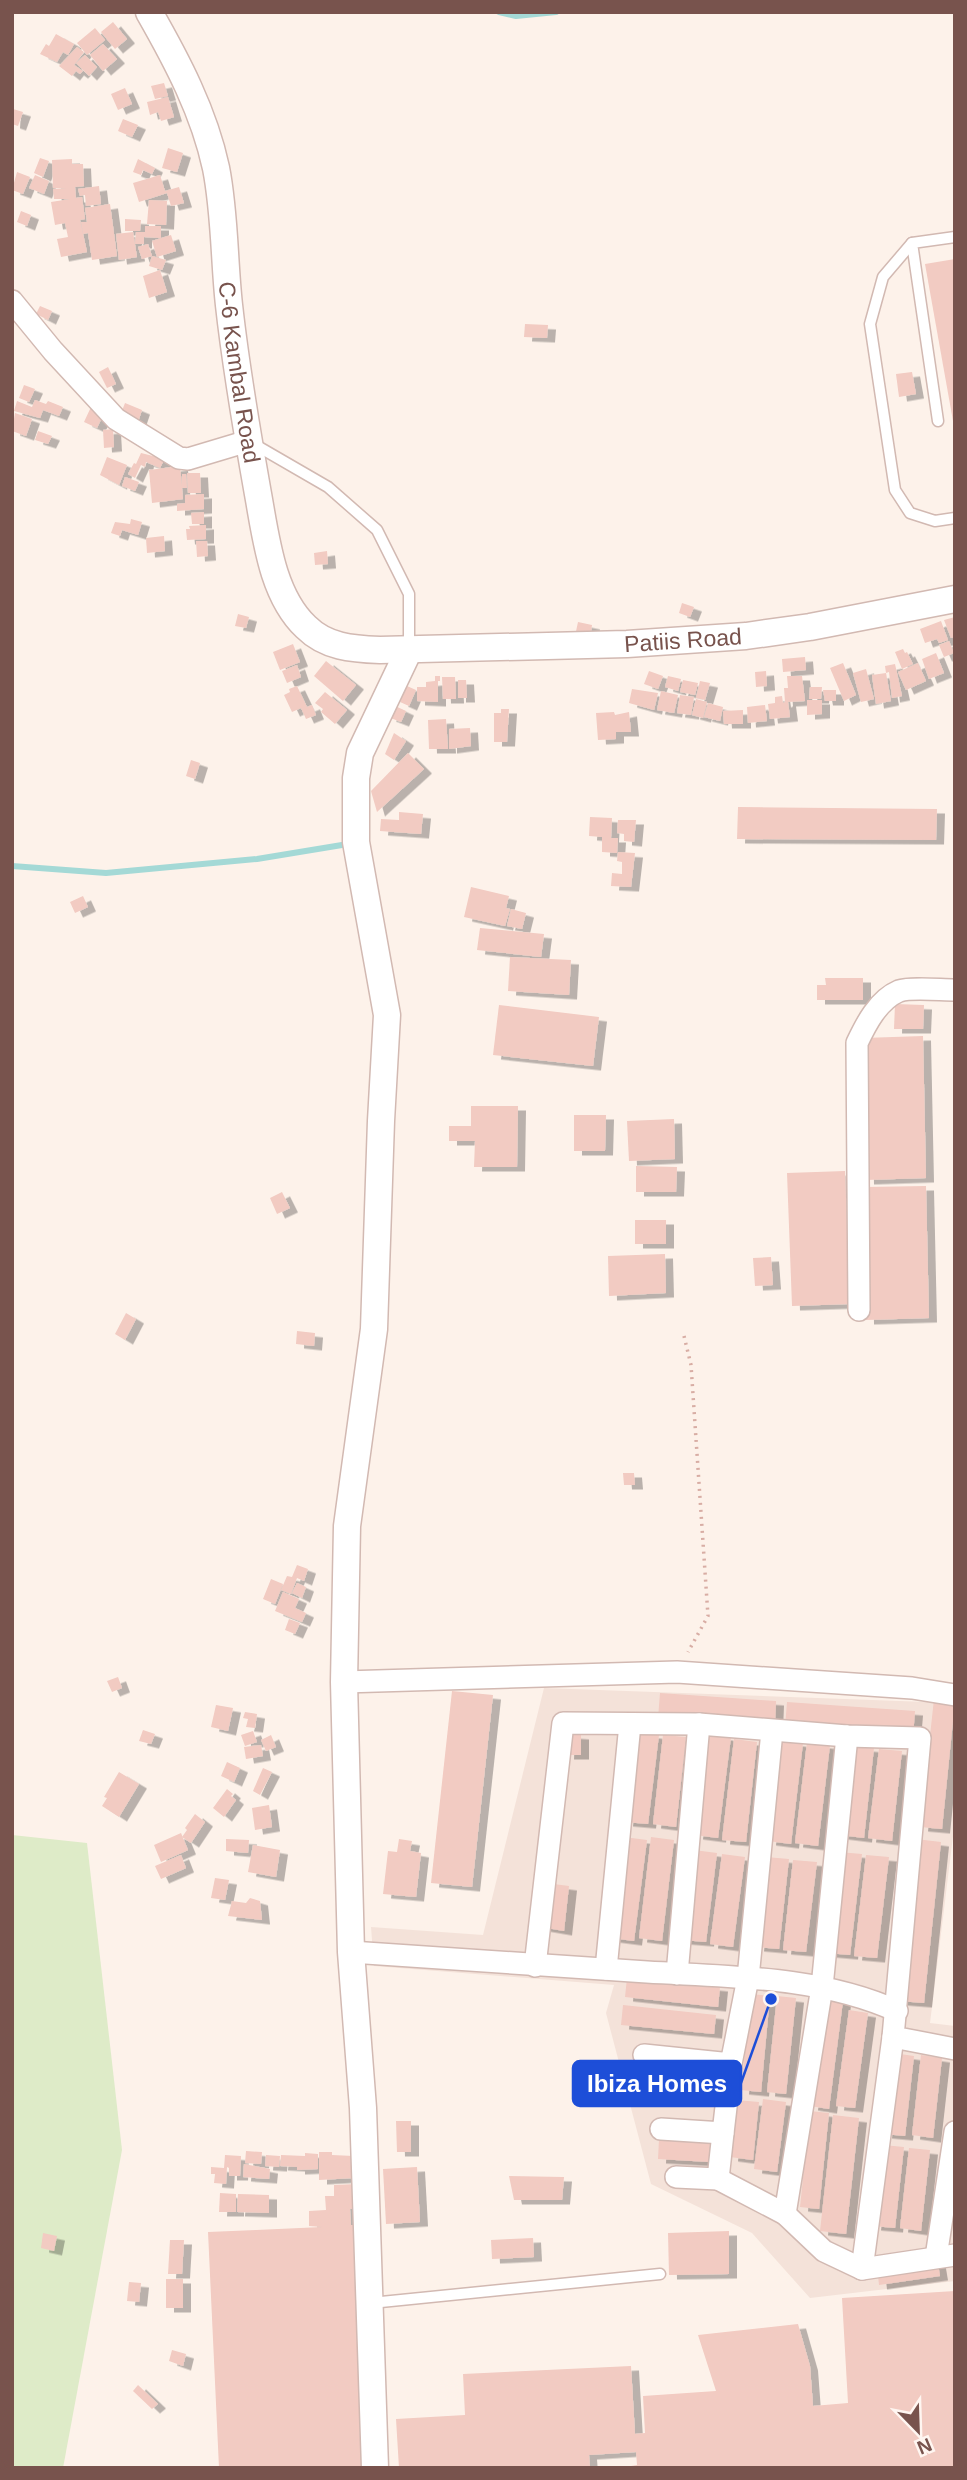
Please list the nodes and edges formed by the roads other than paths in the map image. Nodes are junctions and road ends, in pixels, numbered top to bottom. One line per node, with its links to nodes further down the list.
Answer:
1 (149, 12): 6 (street, C-6 Kambal Road)
2 (955, 237): 3 (lane)
3 (912, 243): 5 (lane); 7 (lane)
4 (12, 301): 6 (street)
5 (938, 421)
6 (248, 441): 9 (lane); 9 (street, C-6 Kambal Road)
7 (955, 518)
8 (955, 599): 9 (street, Patiis Road)
9 (409, 650): 12 (street)
10 (955, 990): 11 (street)
11 (859, 1310)
12 (344, 1682): 13 (street); 18 (street)
13 (955, 1695)
14 (630, 1724): 15 (street); 19 (street); 20 (street)
15 (699, 1724): 16 (street); 21 (street)
16 (772, 1731): 17 (street); 22 (street)
17 (847, 1736): 23 (street); 24 (street)
18 (351, 1952): 19 (street); 38 (street)
19 (535, 1966): 20 (street)
20 (606, 1969): 21 (street)
21 (677, 1973): 22 (street)
22 (748, 1978): 23 (street); 28 (street)
23 (821, 1987): 24 (street); 34 (street)
24 (897, 2011): 25 (street)
25 (893, 2037): 26 (street); 36 (street)
26 (955, 2049)
27 (644, 2055): 28 (street)
28 (731, 2064): 31 (street)
29 (661, 2129): 31 (street)
30 (955, 2132): 35 (street)
31 (723, 2133): 33 (street)
32 (676, 2177): 33 (street)
33 (718, 2179): 34 (street)
34 (785, 2214): 36 (street)
35 (945, 2256): 36 (street)
36 (862, 2269)
37 (660, 2274): 38 (lane)
38 (371, 2303): 39 (street)
39 (375, 2468)

